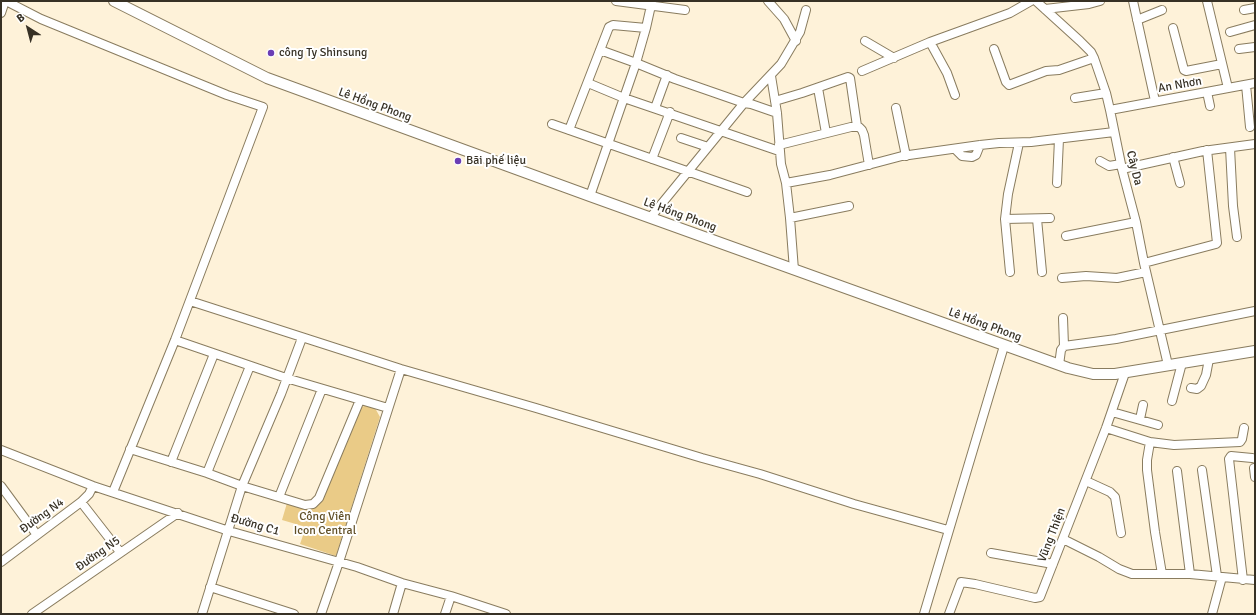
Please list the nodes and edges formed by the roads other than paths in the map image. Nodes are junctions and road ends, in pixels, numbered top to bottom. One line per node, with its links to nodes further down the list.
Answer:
1 (6, 1): 16 (street); 98 (street)
2 (114, 1): 82 (main road, Lê Hồng Phong)
3 (616, 1): 9 (street)
4 (768, 1): 22 (street)
5 (1035, 1): 10 (street, Cây Da); 24 (street)
6 (1100, 1): 10 (street)
7 (1133, 1): 17 (street)
8 (1207, 1): 32 (street)
9 (652, 3): 12 (street); 19 (street)
10 (1045, 5): 30 (street, Cây Da)
11 (1255, 8): 15 (street)
12 (685, 10)
13 (806, 10): 22 (street)
14 (1162, 10): 17 (street)
15 (1244, 10)
16 (1, 13)
17 (1137, 20): 47 (street)
18 (1255, 25): 21 (street)
19 (646, 28): 27 (street); 31 (street)
20 (1173, 28): 32 (street)
21 (1230, 32)
22 (796, 41): 35 (street)
23 (865, 41): 29 (street)
24 (930, 42): 29 (street); 43 (street)
25 (1255, 47): 26 (street)
26 (1239, 49)
27 (600, 50): 31 (street); 36 (street)
28 (994, 50): 30 (street)
29 (894, 58): 33 (street)
30 (1094, 58): 42 (street, Cây Da)
31 (636, 63): 34 (street); 44 (street)
32 (1222, 64): 39 (street)
33 (862, 71)
34 (667, 75): 48 (street); 50 (street)
35 (772, 76): 46 (street); 48 (street)
36 (588, 83): 44 (street); 58 (street)
37 (1255, 83): 40 (street, An Nhơn)
38 (818, 88): 46 (street); 56 (street); 61 (street)
39 (1228, 88): 40 (street, An Nhơn); 41 (street, An Nhơn)
40 (1249, 90): 57 (street)
41 (1208, 92): 47 (street, An Nhơn); 49 (street)
42 (1106, 93): 45 (street); 52 (street, Cây Da)
43 (955, 95)
44 (624, 98): 50 (street); 64 (street)
45 (1074, 98)
46 (775, 101): 54 (street)
47 (1155, 101): 52 (street, An Nhơn)
48 (744, 104): 54 (street); 59 (street)
49 (1210, 106)
50 (655, 108): 53 (street)
51 (896, 108): 71 (street)
52 (1110, 110): 60 (street, Cây Da)
53 (670, 112): 59 (street); 73 (street)
54 (777, 113): 68 (street)
55 (552, 124): 58 (street)
56 (857, 126): 61 (street); 75 (street)
57 (1250, 127)
58 (569, 130): 64 (street)
59 (722, 130): 67 (street); 68 (street)
60 (1114, 132): 63 (street); 76 (street, Cây Da)
61 (826, 133): 68 (street)
62 (681, 138): 67 (street)
63 (1059, 140): 65 (street); 79 (street)
64 (608, 143): 73 (street); 82 (street)
65 (1018, 143): 71 (street); 87 (street)
66 (1255, 144): 69 (street)
67 (708, 147): 77 (street)
68 (779, 148): 78 (street)
69 (1230, 148): 70 (street); 91 (street)
70 (1207, 150): 72 (street); 92 (street)
71 (906, 156): 75 (street)
72 (1173, 157): 76 (street); 80 (street)
73 (652, 159): 77 (street)
74 (1100, 161): 76 (street)
75 (869, 165): 78 (street)
76 (1121, 166): 89 (street, Cây Da)
77 (687, 172): 81 (street); 84 (street)
78 (786, 183): 85 (street)
79 (1057, 183)
80 (1180, 183)
81 (747, 192)
82 (590, 196): 84 (main road, Lê Hồng Phong)
83 (849, 206): 85 (street)
84 (650, 218): 93 (main road, Lê Hồng Phong)
85 (790, 218): 93 (street)
86 (1050, 218): 88 (street)
87 (1005, 219): 88 (street); 94 (street)
88 (1037, 219): 95 (street)
89 (1136, 222): 90 (street); 92 (street, Cây Da)
90 (1066, 236)
91 (1237, 238)
92 (1144, 263): 96 (street, Cây Da)
93 (794, 270): 105 (main road, Lê Hồng Phong)
94 (1010, 272)
95 (1042, 272)
96 (1146, 272): 97 (street); 102 (street, Cây Da)
97 (1062, 278)
98 (190, 301): 103 (street); 104 (street)
99 (1255, 311): 100 (street); 102 (street)
100 (1255, 315)
101 (1063, 318): 106 (street)
102 (1160, 331): 106 (street); 112 (street, Cây Da)
103 (302, 338): 114 (street); 116 (street)
104 (175, 340): 108 (street); 129 (street)
105 (1004, 346): 111 (main road, Lê Hồng Phong); 146 (street)
106 (1064, 346): 111 (street)
107 (1255, 351): 109 (main road, Lê Hồng Phong)
108 (214, 354): 113 (street); 132 (street)
109 (1209, 358): 110 (main road, Lê Hồng Phong); 117 (street)
110 (1182, 363): 112 (main road, Lê Hồng Phong); 120 (street)
111 (1059, 365): 115 (main road, Lê Hồng Phong)
112 (1168, 365): 115 (main road, Lê Hồng Phong)
113 (250, 366): 116 (street); 136 (street)
114 (401, 369): 122 (street); 146 (street)
115 (1125, 372): 123 (street, Vũng Thiện)
116 (286, 378): 118 (street); 141 (street)
117 (1191, 388)
118 (322, 389): 119 (street); 143 (street)
119 (360, 400): 122 (street); 143 (street)
120 (1172, 401)
121 (1144, 405): 124 (street)
122 (388, 408): 154 (street)
123 (1112, 412): 124 (street); 126 (street, Vũng Thiện)
124 (1140, 419): 125 (street)
125 (1158, 425)
126 (1106, 428): 128 (street); 138 (street, Vũng Thiện)
127 (1244, 428): 128 (street)
128 (1150, 442): 156 (street)
129 (130, 449): 132 (street); 142 (street)
130 (1, 450): 140 (street, Đường C1)
131 (1252, 458): 159 (street)
132 (172, 462): 136 (street)
133 (1254, 468): 137 (street)
134 (1202, 470): 158 (street)
135 (1177, 471): 157 (street)
136 (207, 474): 141 (street)
137 (1255, 477)
138 (1086, 481): 148 (street); 150 (street, Vũng Thiện)
139 (1, 486): 149 (street)
140 (93, 486): 142 (street, Đường C1); 144 (street, Đường N4)
141 (242, 486): 143 (street); 147 (street)
142 (113, 492): 145 (street, Đường C1)
143 (279, 497)
144 (81, 502): 149 (street, Đường N4); 151 (street)
145 (178, 514): 147 (street, Đường C1); 151 (street, Đường N5)
146 (948, 530): 171 (street)
147 (228, 531): 154 (street, Đường C1); 162 (street)
148 (1121, 533)
149 (37, 535): 153 (street, Đường N4)
150 (1063, 539): 155 (street, Vũng Thiện); 156 (street)
151 (120, 552): 164 (street, Đường N5)
152 (992, 553): 155 (street)
153 (1, 562)
154 (339, 562): 161 (street, Đường C1); 167 (street)
155 (1053, 564): 172 (street, Vũng Thiện)
156 (1162, 574): 157 (street)
157 (1190, 574): 158 (street)
158 (1219, 577): 159 (street); 173 (street)
159 (1243, 580): 160 (street)
160 (1255, 580)
161 (402, 583): 163 (street, Đường C1); 168 (street)
162 (210, 588): 165 (street); 166 (street)
163 (451, 596): 169 (street); 170 (street, Đường C1)
164 (32, 614)
165 (202, 614)
166 (294, 614)
167 (321, 614)
168 (393, 614)
169 (445, 614)
170 (506, 614)
171 (924, 614)
172 (949, 614)
173 (1212, 614)

